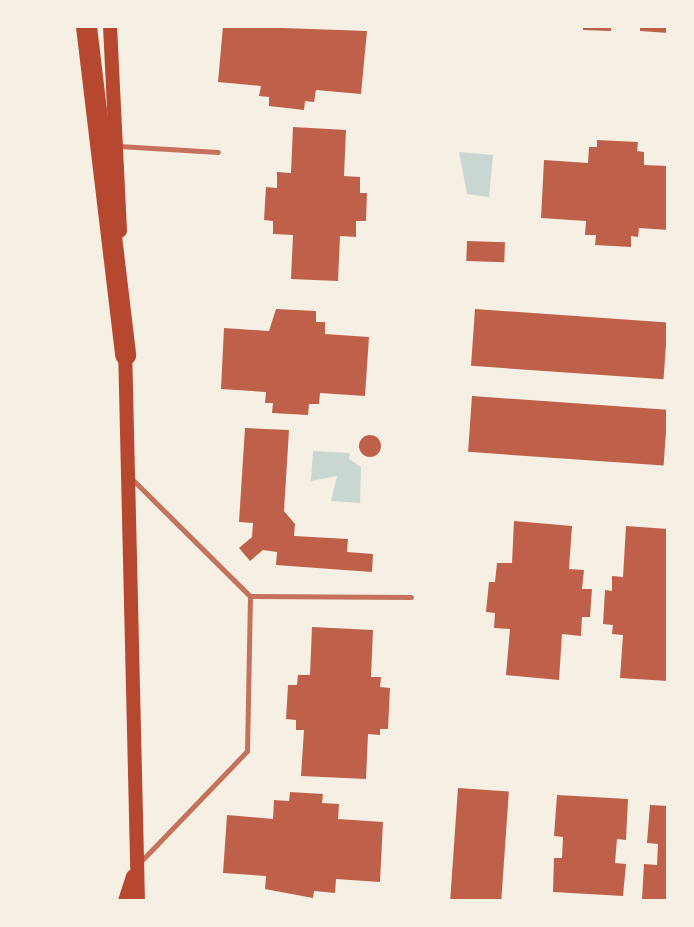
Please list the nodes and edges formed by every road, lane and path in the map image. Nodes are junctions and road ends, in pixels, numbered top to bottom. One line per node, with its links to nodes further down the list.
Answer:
1 (86, 26): 5 (highway)
2 (110, 26): 3 (main road)
3 (116, 145): 4 (lane); 5 (main road)
4 (218, 152)
5 (125, 355): 6 (main road)
6 (131, 477): 7 (lane); 9 (main road)
7 (250, 596): 8 (lane); 9 (lane)
8 (411, 597)
9 (137, 864): 10 (main road); 11 (main road)
10 (125, 901)
11 (138, 901)

